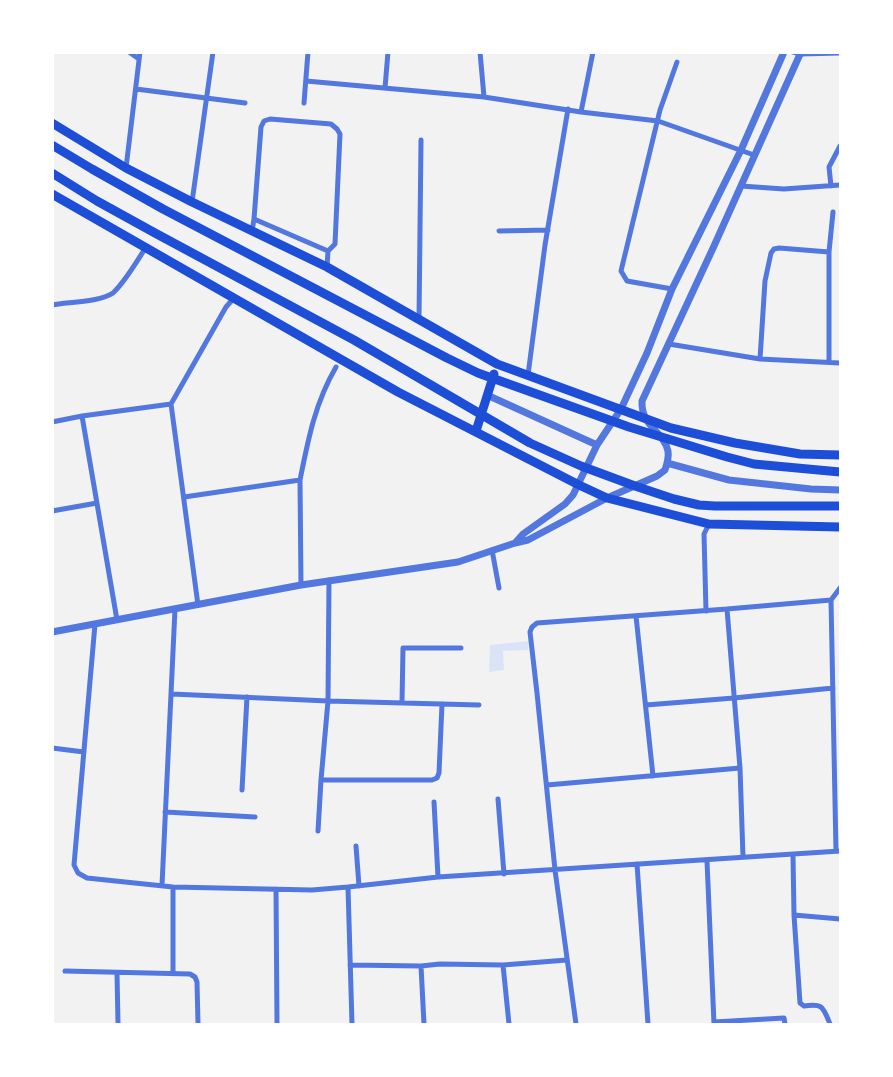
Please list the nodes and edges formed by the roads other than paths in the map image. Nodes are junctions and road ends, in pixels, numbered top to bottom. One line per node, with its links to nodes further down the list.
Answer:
1 (129, 52): 10 (street)
2 (213, 52): 16 (street)
3 (308, 52): 12 (street)
4 (388, 52): 13 (street)
5 (480, 52): 15 (street)
6 (592, 52): 20 (street)
7 (784, 52): 26 (street)
8 (798, 53): 9 (street); 27 (street)
9 (840, 53)
10 (140, 56): 14 (street)
11 (677, 62): 21 (street)
12 (306, 81): 13 (street); 17 (street)
13 (385, 88): 15 (street)
14 (136, 89): 16 (street); 28 (street)
15 (484, 97): 19 (street)
16 (207, 99): 18 (street); 34 (street)
17 (304, 103)
18 (245, 104)
19 (568, 109): 20 (street); 37 (street)
20 (581, 112): 21 (street)
21 (658, 122): 26 (street); 46 (street)
22 (52, 123): 28 (main road)
23 (421, 140): 49 (street)
24 (52, 145): 67 (main road)
25 (840, 146): 32 (street)
26 (741, 150): 27 (street); 46 (street)
27 (754, 155): 31 (street)
28 (126, 168): 34 (main road)
29 (52, 173): 74 (main road)
30 (840, 185): 32 (street)
31 (741, 186): 32 (street); 50 (street)
32 (831, 186)
33 (52, 194): 41 (main road)
34 (192, 202): 38 (main road)
35 (833, 212): 44 (street)
36 (254, 219): 38 (street); 40 (street); 43 (street)
37 (548, 230): 39 (street); 56 (street)
38 (252, 231): 42 (main road)
39 (500, 231)
40 (292, 235): 42 (street); 43 (street)
41 (146, 247): 47 (main road); 48 (street)
42 (288, 248): 45 (main road)
43 (328, 251): 45 (street)
44 (829, 252): 51 (street); 52 (street)
45 (327, 267): 49 (main road)
46 (672, 289): 59 (street)
47 (233, 299): 58 (street); 63 (main road)
48 (52, 305)
49 (419, 319): 54 (main road)
50 (669, 344): 51 (street); 61 (street)
51 (760, 359): 52 (street)
52 (829, 362): 53 (street)
53 (840, 363)
54 (497, 364): 56 (main road); 57 (main road)
55 (336, 367): 68 (street)
56 (528, 375): 59 (main road)
57 (487, 395): 63 (main road); 64 (street)
58 (171, 404): 60 (street); 71 (street)
59 (621, 409): 61 (main road); 64 (street)
60 (82, 416): 62 (street); 73 (street)
61 (644, 416): 65 (main road); 66 (street)
62 (52, 422)
63 (476, 431): 69 (main road)
64 (597, 445): 69 (street)
65 (840, 455)
66 (667, 463): 70 (street); 72 (street)
67 (840, 472)
68 (300, 480): 71 (street); 81 (street)
69 (579, 485): 72 (main road); 78 (street)
70 (840, 490)
71 (184, 497): 85 (street)
72 (607, 498): 76 (main road); 78 (street)
73 (97, 503): 75 (street); 90 (street)
74 (840, 507)
75 (52, 511)
76 (709, 524): 77 (main road); 88 (street)
77 (840, 527)
78 (515, 543): 79 (street)
79 (492, 550): 80 (street); 82 (street)
80 (329, 580): 81 (street); 100 (street)
81 (301, 585): 85 (street)
82 (499, 588)
83 (840, 588): 84 (street)
84 (831, 600): 87 (street); 95 (street)
85 (198, 605): 86 (street)
86 (175, 609): 90 (street); 97 (street)
87 (727, 609): 88 (street); 99 (street)
88 (706, 611): 89 (street)
89 (636, 616): 104 (street); 111 (street)
90 (117, 620): 91 (street)
91 (95, 624): 92 (street); 107 (street)
92 (52, 632)
93 (461, 648): 101 (street)
94 (840, 666): 95 (street)
95 (833, 668): 96 (street)
96 (833, 688): 99 (street); 105 (street)
97 (172, 694): 98 (street); 115 (street)
98 (247, 697): 100 (street); 112 (street)
99 (734, 698): 104 (street); 108 (street)
100 (328, 701): 101 (street); 110 (street)
101 (402, 703): 102 (street)
102 (442, 704): 103 (street); 110 (street)
103 (479, 705)
104 (645, 705): 109 (street)
105 (837, 745): 116 (street)
106 (52, 748): 107 (street)
107 (84, 752): 128 (street)
108 (740, 768): 109 (street); 122 (street)
109 (653, 776): 111 (street)
110 (321, 780): 118 (street)
111 (547, 785): 125 (street)
112 (242, 790)
113 (498, 800): 126 (street)
114 (434, 802): 127 (street)
115 (165, 812): 117 (street); 128 (street)
116 (838, 815): 120 (street)
117 (255, 817)
118 (318, 831)
119 (356, 846): 129 (street)
120 (838, 851): 121 (street)
121 (793, 855): 122 (street); 133 (street)
122 (743, 857): 123 (street)
123 (707, 861): 124 (street); 142 (street)
124 (637, 864): 125 (street); 150 (street)
125 (555, 870): 126 (street); 135 (street)
126 (504, 874): 127 (street)
127 (438, 877): 129 (street)
128 (162, 885): 130 (street)
129 (358, 886): 131 (street)
130 (173, 887): 132 (street); 141 (street)
131 (348, 888): 132 (street); 136 (street)
132 (276, 889): 145 (street)
133 (794, 915): 134 (street); 152 (street)
134 (840, 919)
135 (567, 960): 137 (street); 149 (street)
136 (350, 965): 138 (street); 146 (street)
137 (503, 965): 138 (street); 148 (street)
138 (421, 966): 147 (street)
139 (65, 971): 140 (street)
140 (117, 973): 141 (street); 143 (street)
141 (173, 973): 144 (street)
142 (714, 1023): 151 (street)
143 (118, 1024)
144 (198, 1024)
145 (277, 1024)
146 (352, 1024)
147 (424, 1024)
148 (509, 1024)
149 (576, 1024)
150 (648, 1024)
151 (785, 1024)
152 (830, 1024)

